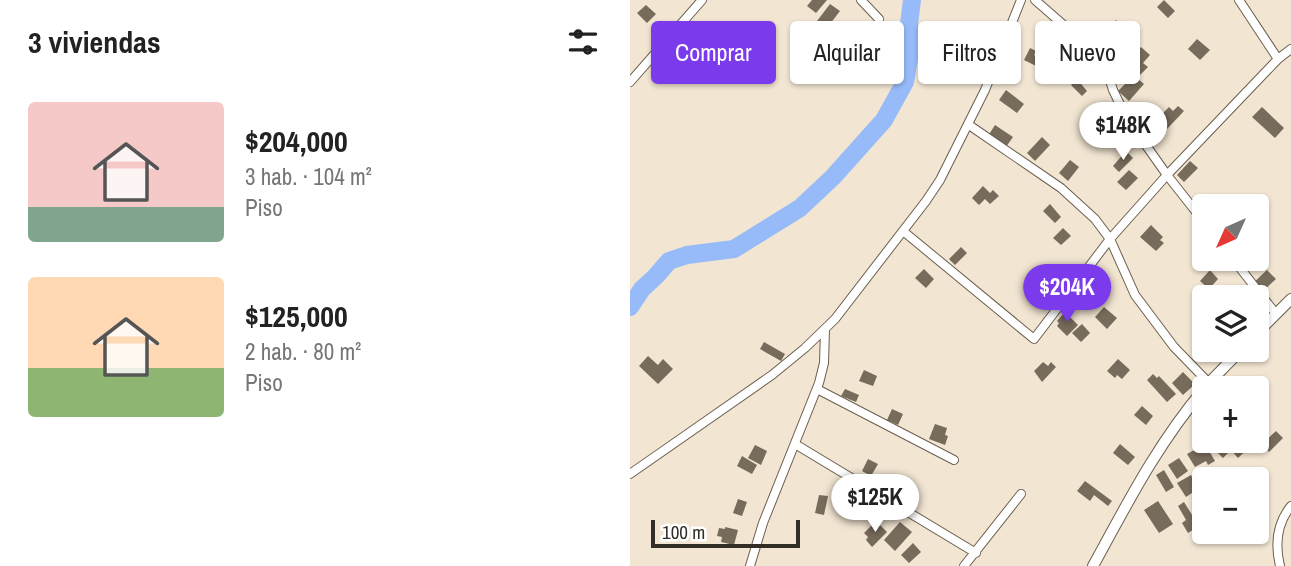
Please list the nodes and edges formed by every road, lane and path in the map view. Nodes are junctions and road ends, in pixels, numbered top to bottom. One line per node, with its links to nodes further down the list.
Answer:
1 (702, 0): 9 (street)
2 (861, 0): 6 (street)
3 (1021, 0): 10 (street)
4 (1035, 0): 11 (street)
5 (1239, 0): 8 (street)
6 (879, 19)
7 (1291, 49): 8 (street)
8 (1278, 59): 11 (street)
9 (630, 82)
10 (969, 125): 13 (street); 14 (street)
11 (1167, 175): 12 (street); 14 (street)
12 (1192, 207)
13 (903, 231): 14 (street); 19 (street)
14 (1110, 239): 21 (street)
15 (1242, 271): 17 (street)
16 (1291, 299): 17 (street)
17 (1276, 314): 18 (street)
18 (1269, 321)
19 (825, 330): 23 (street); 27 (street)
20 (1230, 362): 22 (street)
21 (1197, 376)
22 (1216, 376)
23 (817, 389): 25 (street); 26 (street)
24 (1192, 405): 33 (street)
25 (794, 444): 30 (street); 31 (street)
26 (954, 460)
27 (630, 474)
28 (1021, 494): 30 (street)
29 (1291, 506): 34 (street)
30 (976, 553): 32 (street)
31 (750, 566)
32 (964, 566)
33 (1093, 566)
34 (1280, 566)

